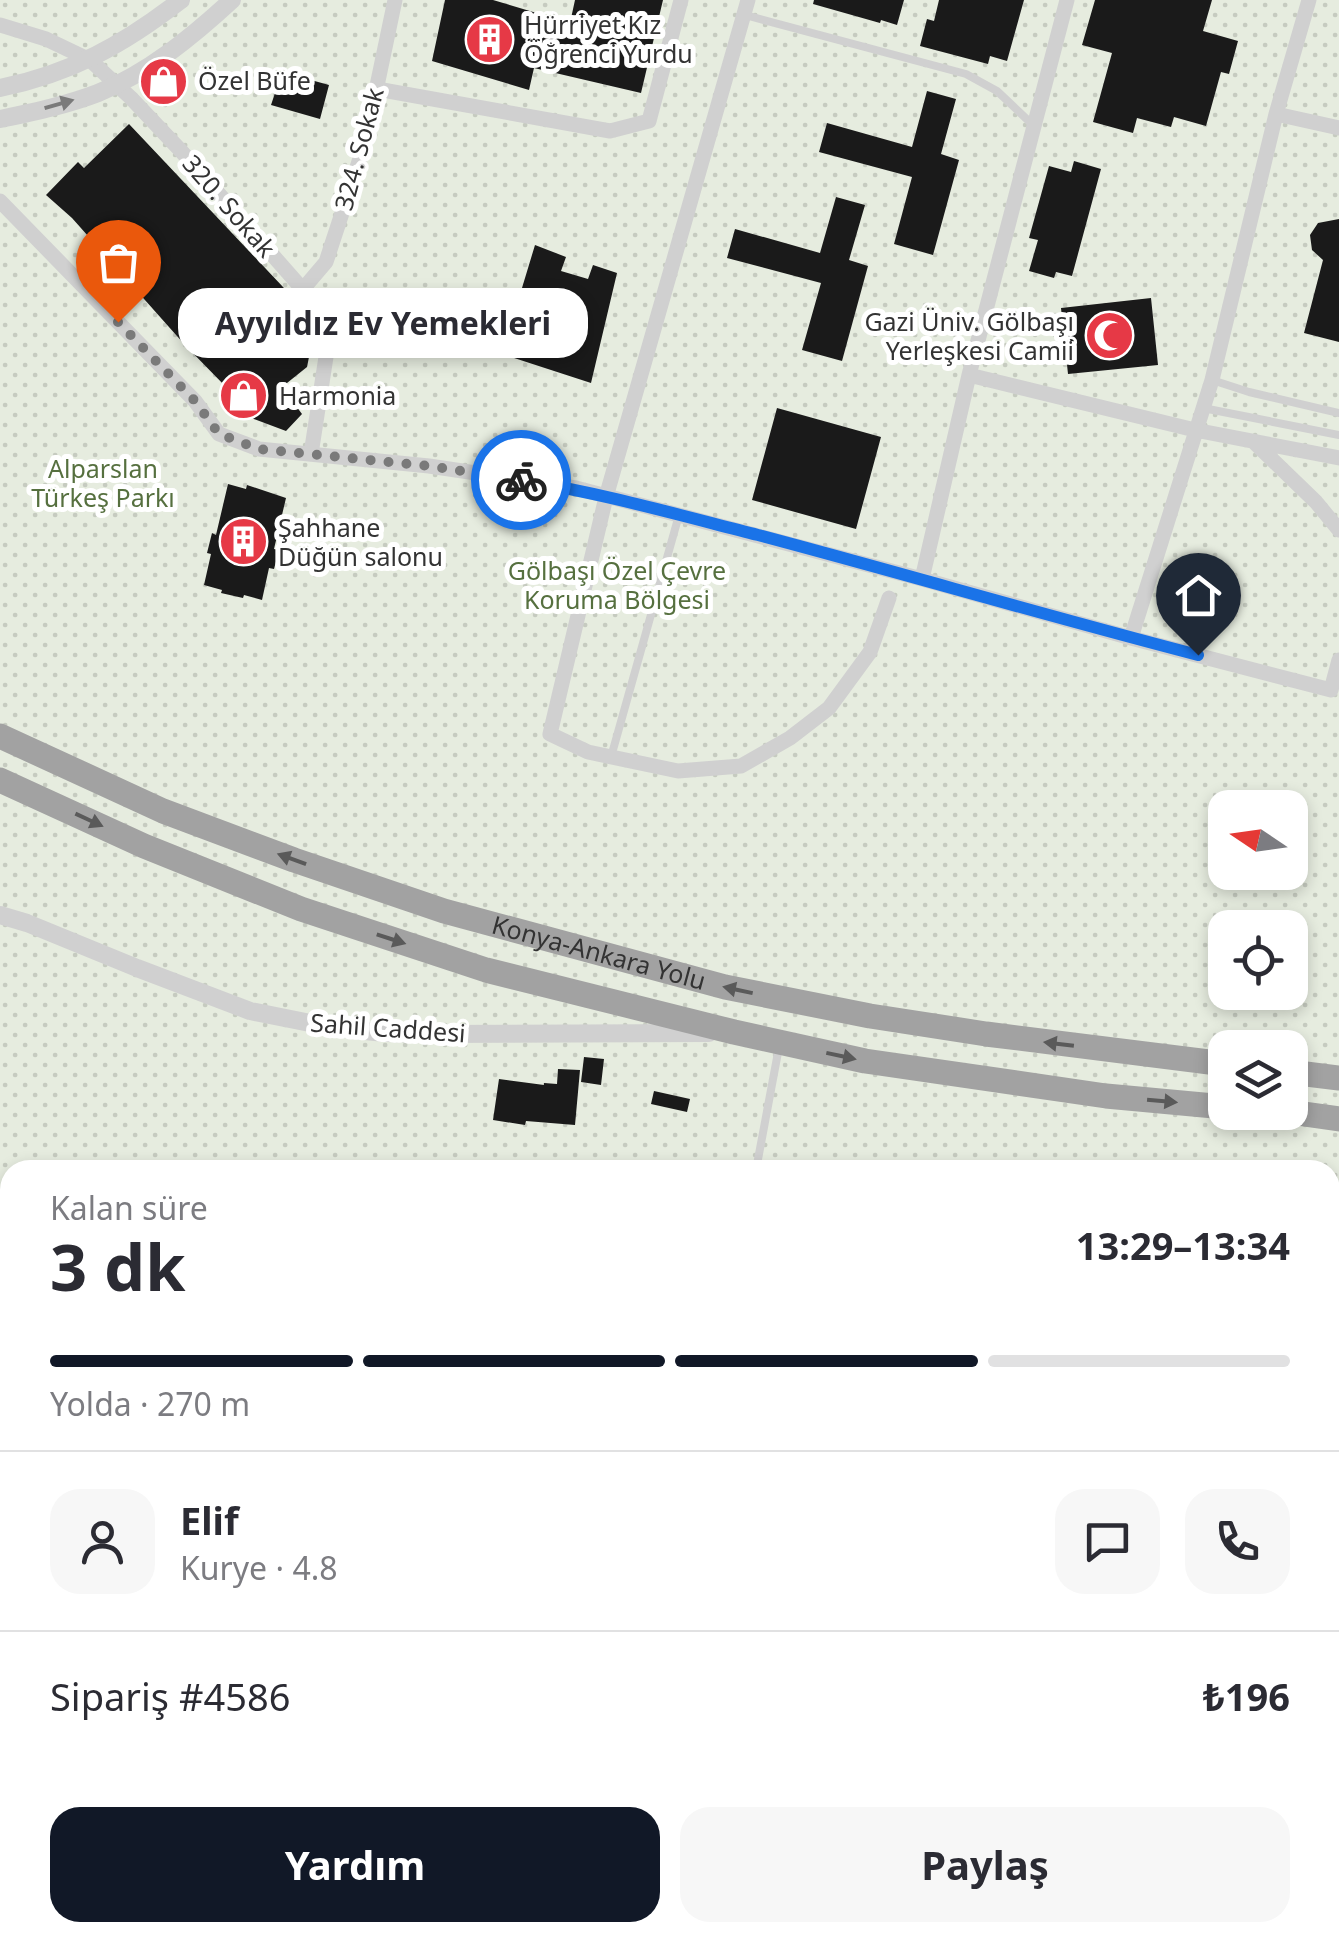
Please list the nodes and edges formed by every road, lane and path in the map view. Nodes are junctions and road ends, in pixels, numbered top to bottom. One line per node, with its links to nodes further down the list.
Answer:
1 (181, 0): 9 (street)
2 (232, 0): 10 (street)
3 (395, 0): 12 (street, 324. Sokak)
4 (681, 0): 12 (street)
5 (1067, 0): 15 (street)
6 (1310, 0): 13 (street)
7 (746, 7): 15 (lane); 28 (street)
8 (0, 25): 9 (street, 320. Sokak)
9 (90, 60): 10 (street, 320. Sokak); 11 (street)
10 (116, 84): 14 (street, one-way to 10); 18 (street, 320. Sokak)
11 (0, 88)
12 (376, 89): 18 (street, 324. Sokak)
13 (1276, 114): 16 (street); 20 (street)
14 (0, 119)
15 (1034, 126): 19 (street)
16 (1339, 128)
17 (0, 201): 26 (street)
18 (303, 289): 26 (street, 320. Sokak)
19 (969, 375): 23 (street); 31 (street)
20 (1212, 380): 21 (street); 22 (lane)
21 (1202, 408): 23 (street); 24 (lane)
22 (1339, 413)
23 (1196, 430): 25 (street); 33 (street)
24 (1339, 435)
25 (1253, 442): 27 (street); 30 (street)
26 (312, 454): 28 (street)
27 (1339, 458)
28 (606, 496): 29 (street); 36 (street)
29 (679, 515): 31 (street); 36 (lane)
30 (1339, 530)
31 (922, 578): 33 (street)
32 (889, 598): 36 (street)
33 (1131, 638): 34 (street)
34 (1339, 660)
35 (0, 736): 41 (highway, Konya-Ankara Yolu, one-way to 35)
36 (611, 756)
37 (0, 780): 39 (highway, one-way to 39)
38 (0, 915): 39 (street, Sahil Caddesi)
39 (734, 1032): 40 (highway)
40 (780, 1043): 44 (highway, one-way to 44); 47 (lane)
41 (1208, 1062)
42 (1308, 1074): 43 (highway)
43 (1339, 1078)
44 (1208, 1105)
45 (1308, 1115): 46 (highway)
46 (1339, 1120)
47 (758, 1160)

